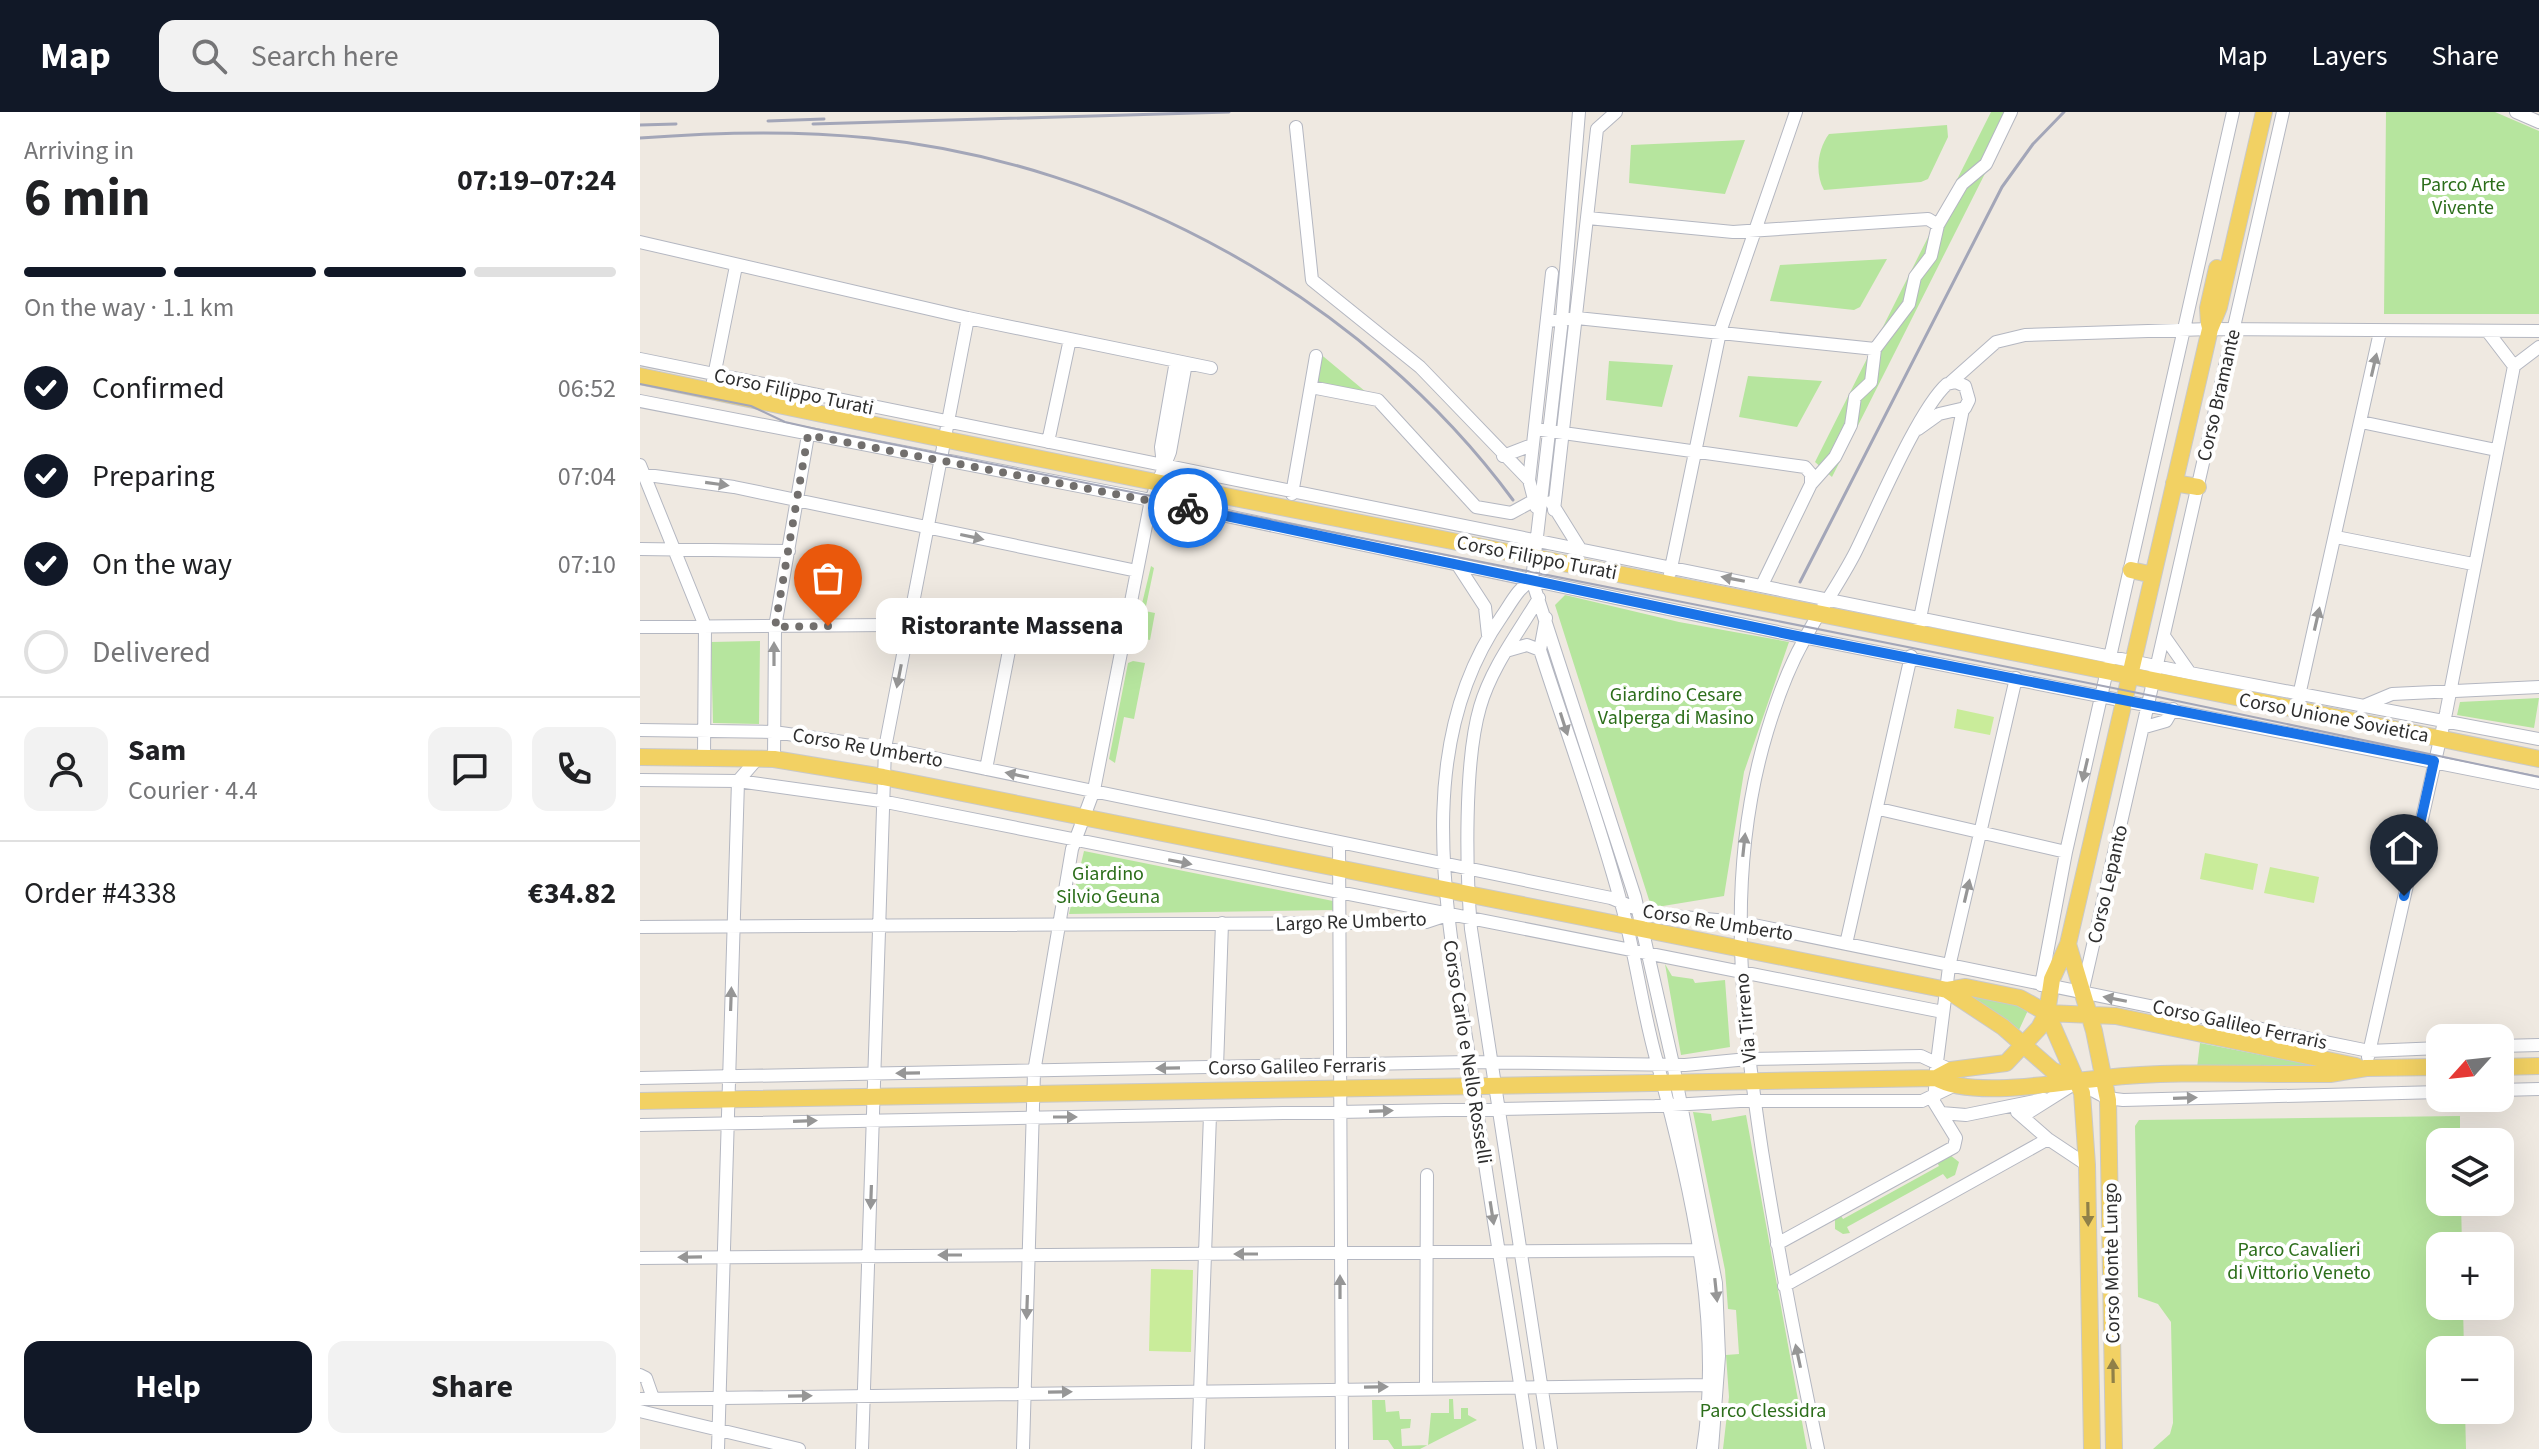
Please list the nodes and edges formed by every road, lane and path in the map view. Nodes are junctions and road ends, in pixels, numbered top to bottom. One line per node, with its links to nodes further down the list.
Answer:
1 (1616, 112): 13 (street)
2 (1796, 112): 15 (street)
3 (2011, 112): 14 (street)
4 (2233, 112): 24 (street)
5 (2253, 112): 12 (main road, Corso Bramante)
6 (2264, 112): 12 (main road, Corso Bramante)
7 (2283, 112): 25 (street, Corso Bramante)
8 (2516, 112): 10 (street)
9 (1580, 116): 21 (street)
10 (2539, 122)
11 (1296, 127): 61 (street)
12 (2241, 187): 23 (main road, Corso Bramante)
13 (1588, 218): 15 (street); 20 (street)
14 (1938, 225): 15 (street); 33 (street)
15 (1753, 232): 27 (street)
16 (640, 242): 17 (street)
17 (736, 266): 19 (street); 39 (street)
18 (1552, 273): 22 (street)
19 (968, 318): 31 (street); 50 (street)
20 (1577, 318): 21 (street); 27 (street); 53 (street)
21 (1562, 319): 22 (street); 53 (street)
22 (1547, 321): 51 (street)
23 (2210, 329): 24 (street); 25 (street); 68 (main road, Corso Bramante)
24 (2185, 331): 30 (street); 89 (street)
25 (2233, 331): 28 (street); 70 (street, Corso Bramante)
26 (2539, 331): 29 (street)
27 (1720, 332): 33 (street); 60 (street)
28 (2380, 332): 29 (street); 49 (street, one-way to 28)
29 (2488, 332): 37 (street)
30 (2009, 338): 41 (street); 44 (street)
31 (1070, 339): 36 (street); 57 (street)
32 (2539, 347): 37 (street)
33 (1875, 349): 69 (street)
34 (1316, 356): 42 (street)
35 (640, 359): 39 (street, Corso Filippo Turati)
36 (1181, 362): 38 (street); 63 (street)
37 (2514, 366): 59 (street)
38 (1211, 368)
39 (715, 374): 43 (street); 50 (street, Corso Filippo Turati)
40 (640, 376): 43 (main road, Corso Filippo Turati)
41 (1951, 382): 44 (street); 45 (street)
42 (1311, 387): 71 (street); 72 (street)
43 (711, 391): 56 (main road, Corso Filippo Turati)
44 (1968, 391): 47 (street)
45 (1939, 394): 48 (street); 52 (street, Via Tirreno)
46 (640, 401): 55 (street, Corso Filippo Turati)
47 (1963, 409): 48 (street); 54 (street)
48 (1947, 411): 52 (street); 54 (street)
49 (2361, 422): 59 (street); 81 (street)
50 (948, 423): 56 (street); 57 (street, Corso Filippo Turati)
51 (1535, 429): 53 (street); 58 (street)
52 (1918, 429): 96 (street, Via Tirreno)
53 (1557, 431): 60 (street); 67 (street); 73 (street)
54 (1957, 434): 101 (street)
55 (808, 435): 62 (street, Corso Filippo Turati); 74 (street)
56 (944, 441): 62 (street); 66 (main road, Corso Filippo Turati)
57 (1048, 442): 63 (street, Corso Filippo Turati)
58 (1532, 445): 61 (street); 65 (street)
59 (2496, 450): 88 (street)
60 (1695, 451): 69 (street); 92 (street)
61 (1503, 456): 65 (street)
62 (940, 461): 75 (street, Corso Filippo Turati); 80 (street)
63 (1163, 465): 66 (street); 71 (street, Corso Filippo Turati)
64 (641, 471): 74 (street, one-way to 74); 85 (street)
65 (1529, 480): 76 (street)
66 (1156, 481): 75 (street); 77 (main road, Corso Filippo Turati)
67 (1544, 482): 73 (street); 78 (street)
68 (2174, 483): 70 (main road); 91 (main road, Corso Bramante)
69 (1811, 484): 94 (street)
70 (2198, 487): 107 (street, Corso Bramante)
71 (1293, 490): 77 (street); 79 (street, Corso Filippo Turati)
72 (1466, 496): 76 (street); 79 (street)
73 (1554, 499): 78 (street); 82 (street)
74 (797, 500): 80 (street); 86 (street)
75 (1151, 500): 87 (street, Corso Filippo Turati); 90 (street)
76 (1533, 501): 78 (street)
77 (1289, 507): 83 (main road, Corso Filippo Turati)
78 (1540, 518): 83 (street)
79 (1459, 524): 83 (street, Corso Filippo Turati)
80 (928, 528): 90 (street, one-way to 90); 100 (street)
81 (2336, 537): 88 (street); 121 (street, one-way to 81)
82 (1579, 547): 83 (street, Corso Filippo Turati); 92 (street, Corso Filippo Turati)
83 (1537, 548): 92 (main road, Corso Filippo Turati); 93 (street)
84 (640, 549): 85 (street)
85 (674, 549): 86 (street); 103 (street)
86 (789, 551): 105 (street)
87 (1457, 564): 93 (street, Corso Filippo Turati); 106 (street)
88 (2473, 564): 118 (street)
89 (2131, 570): 91 (main road); 112 (street)
90 (1137, 571): 99 (street)
91 (2153, 575): 113 (main road, Corso Bramante)
92 (1670, 576): 94 (street, Corso Filippo Turati, one-way to 92); 97 (main road, Corso Filippo Turati)
93 (1532, 580): 95 (street); 106 (street, Corso Carlo e Nello Rosselli); 108 (street, Corso Filippo Turati)
94 (1762, 585): 96 (street, Corso Filippo Turati)
95 (1539, 598): 98 (street); 110 (street, Corso Carlo e Nello Rosselli)
96 (1830, 598): 97 (street, Via Tirreno); 101 (street, Corso Filippo Turati)
97 (1819, 613): 101 (main road, Corso Filippo Turati); 108 (street, Via Tirreno)
98 (1546, 618): 109 (street); 158 (street)
99 (1127, 623): 102 (street); 143 (street)
100 (909, 624): 102 (street); 105 (street); 132 (street, one-way to 132)
101 (1918, 624): 112 (main road, Corso Filippo Turati)
102 (1014, 625): 138 (street)
103 (705, 626): 104 (street); 105 (street); 127 (street)
104 (640, 627)
105 (775, 627): 129 (street, one-way to 105)
106 (1488, 635): 151 (street, Corso Carlo e Nello Rosselli)
107 (2164, 636): 114 (street, Corso Bramante); 115 (street)
108 (1806, 637): 111 (street, Corso Filippo Turati); 161 (street, Via Tirreno, one-way to 108)
109 (1540, 650): 110 (street); 157 (street, one-way to 157)
110 (1506, 651): 153 (street, Corso Carlo e Nello Rosselli)
111 (1911, 656): 116 (street, Corso Filippo Turati); 145 (street)
112 (2111, 662): 113 (main road, Corso Filippo Turati); 119 (street)
113 (2132, 668): 114 (main road, Corso Unione Sovietica); 120 (main road, Corso Lepanto)
114 (2156, 673): 115 (street, Corso Unione Sovietica); 121 (main road, Corso Unione Sovietica); 122 (street, Corso Lepanto)
115 (2190, 673): 121 (street, Corso Unione Sovietica)
116 (2016, 678): 119 (street, Corso Filippo Turati); 147 (street)
117 (2539, 687): 118 (street)
118 (2449, 691): 123 (street); 125 (street)
119 (2102, 694): 120 (street, Corso Filippo Turati); 150 (street, one-way to 150)
120 (2124, 698): 122 (street, Corso Unione Sovietica); 170 (main road, Corso Lepanto)
121 (2298, 703): 123 (street, Corso Unione Sovietica); 130 (main road, Corso Unione Sovietica)
122 (2150, 704): 124 (street, Corso Unione Sovietica); 126 (street, Corso Lepanto)
123 (2361, 707): 125 (street, Corso Unione Sovietica)
124 (2173, 709): 126 (street); 137 (street, Corso Unione Sovietica)
125 (2444, 719): 130 (street); 131 (street, Corso Unione Sovietica)
126 (2145, 727): 179 (street, Corso Lepanto)
127 (705, 728): 128 (street, Corso Re Umberto); 129 (street, Corso Re Umberto); 133 (street)
128 (640, 730)
129 (774, 732): 132 (street, Corso Re Umberto); 135 (street)
130 (2440, 738): 136 (main road, Corso Unione Sovietica); 137 (street)
131 (2539, 739)
132 (885, 748): 138 (street, Corso Re Umberto); 139 (street)
133 (704, 756): 134 (main road, Corso Re Umberto); 135 (main road, Corso Re Umberto)
134 (640, 757)
135 (766, 758): 139 (main road, Corso Re Umberto); 141 (street)
136 (2539, 759)
137 (2434, 761): 142 (street, Corso Unione Sovietica); 188 (street)
138 (986, 769): 143 (street, Corso Re Umberto, one-way to 138)
139 (883, 777): 144 (street); 146 (main road, Corso Re Umberto)
140 (640, 780): 141 (street)
141 (738, 781): 144 (street); 166 (street)
142 (2539, 783)
143 (1094, 790): 146 (street); 149 (street)
144 (881, 801): 148 (street); 165 (street)
145 (1879, 809): 147 (street); 169 (street)
146 (1085, 818): 148 (street); 152 (main road, Largo Re Umberto)
147 (1982, 831): 150 (street); 174 (street, one-way to 147)
148 (1077, 839): 155 (street, Largo Re Umberto, one-way to 155); 164 (street)
149 (1339, 843): 151 (street); 152 (street)
150 (2066, 852): 177 (street)
151 (1444, 863): 153 (street, Corso Re Umberto); 154 (street, Corso Carlo e Nello Rosselli)
152 (1337, 869): 154 (main road, Largo Re Umberto); 155 (street)
153 (1469, 869): 156 (street, Corso Carlo e Nello Rosselli); 157 (street, Corso Re Umberto)
154 (1445, 890): 156 (main road, Corso Re Umberto); 159 (street, Corso Carlo e Nello Rosselli)
155 (1339, 894): 159 (street, Largo Re Umberto); 163 (street)
156 (1469, 894): 160 (street, Corso Carlo e Nello Rosselli); 168 (main road, Corso Re Umberto)
157 (1621, 900): 158 (street, Corso Re Umberto); 168 (street)
158 (1639, 911): 161 (street, Corso Re Umberto); 168 (street)
159 (1447, 915): 160 (street); 163 (street, Largo Re Umberto); 190 (street, Corso Carlo e Nello Rosselli)
160 (1470, 916): 172 (street); 191 (street, Corso Carlo e Nello Rosselli)
161 (1739, 922): 169 (street, Corso Re Umberto); 171 (street, Via Tirreno)
162 (1222, 923): 163 (street, Largo Re Umberto); 164 (street, Largo Re Umberto); 196 (street)
163 (1341, 923): 194 (street)
164 (1060, 924): 165 (street, Largo Re Umberto); 200 (street)
165 (878, 925): 166 (street, Largo Re Umberto); 201 (street)
166 (733, 926): 167 (street, Largo Re Umberto); 203 (street, one-way to 166)
167 (640, 927)
168 (1636, 928): 171 (main road, Corso Re Umberto); 172 (street); 173 (street)
169 (1846, 944): 174 (street, Corso Re Umberto)
170 (2068, 944): 177 (main road, Corso Lepanto); 179 (main road, Corso Lepanto)
171 (1739, 948): 175 (street, Via Tirreno); 178 (main road, Corso Re Umberto)
172 (1633, 952): 173 (street); 192 (street)
173 (1650, 955): 175 (street); 193 (street)
174 (1949, 967): 177 (street, Corso Re Umberto); 178 (street)
175 (1741, 973): 176 (street); 180 (street, Via Tirreno)
176 (1766, 978): 180 (street); 181 (street)
177 (2045, 985): 179 (street, Corso Galileo Ferraris); 182 (main road, Corso Lepanto)
178 (1947, 990): 181 (street); 182 (main road); 184 (main road)
179 (2083, 992): 183 (main road, Corso Monte Lungo); 188 (street, Corso Galileo Ferraris, one-way to 179)
180 (1743, 997): 189 (street, Via Tirreno)
181 (1943, 1012): 202 (street)
182 (2047, 1013): 183 (main road, Corso Galileo Ferraris); 184 (main road); 207 (main road, Corso Monte Lungo)
183 (2088, 1013): 199 (main road, Corso Galileo Ferraris); 204 (main road, Corso Monte Lungo)
184 (2024, 1044): 202 (main road); 207 (main road)
185 (2539, 1045): 186 (street)
186 (2514, 1046)
187 (2426, 1049): 188 (street, Corso Galileo Ferraris)
188 (2369, 1051): 199 (street)
189 (1748, 1059): 193 (street, Corso Galileo Ferraris); 202 (street, Corso Galileo Ferraris); 206 (street, Via Tirreno)
190 (1470, 1062): 191 (street, Corso Galileo Ferraris); 194 (street, Corso Galileo Ferraris); 210 (street, Corso Carlo e Nello Rosselli)
191 (1494, 1062): 192 (street, Corso Galileo Ferraris); 209 (street, Corso Carlo e Nello Rosselli)
192 (1657, 1063): 193 (street, Corso Galileo Ferraris); 208 (street)
193 (1673, 1064): 208 (street)
194 (1341, 1066): 196 (street, Corso Galileo Ferraris); 213 (street)
195 (2539, 1066): 198 (main road)
196 (1217, 1067): 200 (street, Corso Galileo Ferraris, one-way to 200)
197 (2426, 1067): 199 (main road, Corso Galileo Ferraris)
198 (2514, 1067)
199 (2366, 1068): 204 (main road, Corso Galileo Ferraris)
200 (1034, 1072): 201 (street, Corso Galileo Ferraris, one-way to 201); 215 (street)
201 (875, 1074): 203 (street, Corso Galileo Ferraris); 217 (street)
202 (1944, 1075): 206 (main road, Corso Galileo Ferraris); 207 (main road, Corso Galileo Ferraris); 216 (street)
203 (729, 1077): 205 (street, Corso Galileo Ferraris); 220 (street)
204 (2105, 1077): 207 (main road, Corso Galileo Ferraris); 218 (main road, Corso Monte Lungo)
205 (640, 1078)
206 (1752, 1082): 208 (main road, Corso Galileo Ferraris); 223 (street, Via Tirreno)
207 (2077, 1082): 218 (street); 219 (street); 236 (main road, Corso Monte Lungo)
208 (1671, 1084): 209 (main road, Corso Galileo Ferraris); 222 (street)
209 (1498, 1087): 210 (main road, Corso Galileo Ferraris); 226 (street, Corso Carlo e Nello Rosselli)
210 (1473, 1088): 213 (main road, Corso Galileo Ferraris); 225 (street, Corso Carlo e Nello Rosselli)
211 (2539, 1089): 212 (street)
212 (2514, 1090)
213 (1341, 1091): 215 (main road, Corso Galileo Ferraris); 227 (street)
214 (2426, 1092): 218 (street, one-way to 214)
215 (1033, 1095): 217 (main road, Corso Galileo Ferraris); 231 (street)
216 (1934, 1096): 223 (street); 228 (street)
217 (874, 1098): 220 (main road, Corso Galileo Ferraris); 232 (street)
218 (2107, 1098): 275 (main road, Corso Monte Lungo, one-way to 218)
219 (2047, 1099): 224 (street); 230 (street)
220 (728, 1100): 221 (main road, Corso Galileo Ferraris); 233 (street)
221 (640, 1101)
222 (1676, 1103): 223 (street); 226 (street); 239 (street); 272 (street, one-way to 272)
223 (1755, 1103): 238 (street, Via Tirreno)
224 (2009, 1106): 228 (street); 230 (street)
225 (1476, 1108): 226 (street); 227 (street, one-way to 225); 242 (street, Corso Carlo e Nello Rosselli, one-way to 242)
226 (1501, 1108): 240 (street, Corso Carlo e Nello Rosselli)
227 (1341, 1112): 229 (street); 243 (street)
228 (1941, 1113): 238 (street)
229 (1210, 1115): 231 (street, one-way to 229); 244 (street)
230 (2023, 1116): 235 (street)
231 (1032, 1117): 232 (street); 246 (street)
232 (874, 1119): 233 (street, one-way to 232); 245 (street, one-way to 245)
233 (727, 1124): 234 (street); 247 (street)
234 (640, 1125)
235 (2048, 1139): 236 (street); 249 (street)
236 (2087, 1165): 274 (main road, Corso Monte Lungo, one-way to 274)
237 (1427, 1175): 241 (street)
238 (1777, 1244): 249 (street, Via Tirreno)
239 (1700, 1250): 240 (street); 251 (street)
240 (1520, 1251): 242 (street); 254 (street, Corso Carlo e Nello Rosselli)
241 (1427, 1252): 242 (street); 243 (street); 252 (street)
242 (1498, 1252): 253 (street, Corso Carlo e Nello Rosselli)
243 (1340, 1253): 244 (street, one-way to 244); 255 (street, one-way to 243)
244 (1205, 1254): 246 (street); 256 (street)
245 (869, 1255): 246 (street, one-way to 245); 247 (street); 258 (street)
246 (1028, 1255): 257 (street, one-way to 257)
247 (725, 1257): 248 (street, one-way to 248); 260 (street)
248 (640, 1258)
249 (1784, 1286): 273 (street, Via Tirreno, one-way to 249)
250 (640, 1375): 259 (street)
251 (1708, 1385): 254 (street); 271 (street)
252 (1426, 1386): 253 (street); 255 (street, one-way to 252)
253 (1521, 1386): 254 (street); 269 (street, Corso Carlo e Nello Rosselli)
254 (1542, 1386): 270 (street, Corso Carlo e Nello Rosselli)
255 (1341, 1387): 256 (street); 268 (street)
256 (1200, 1389): 257 (street, one-way to 256); 267 (street)
257 (1024, 1392): 258 (street); 266 (street)
258 (865, 1395): 260 (street, one-way to 258); 265 (street)
259 (646, 1398): 260 (street)
260 (722, 1398): 262 (street)
261 (640, 1411): 262 (street)
262 (719, 1431): 263 (street); 264 (street)
263 (718, 1449)
264 (799, 1449)
265 (862, 1449)
266 (1023, 1449)
267 (1198, 1449)
268 (1342, 1449)
269 (1530, 1449)
270 (1551, 1449)
271 (1703, 1449)
272 (1712, 1449)
273 (1818, 1449)
274 (2092, 1449)
275 (2114, 1449)

